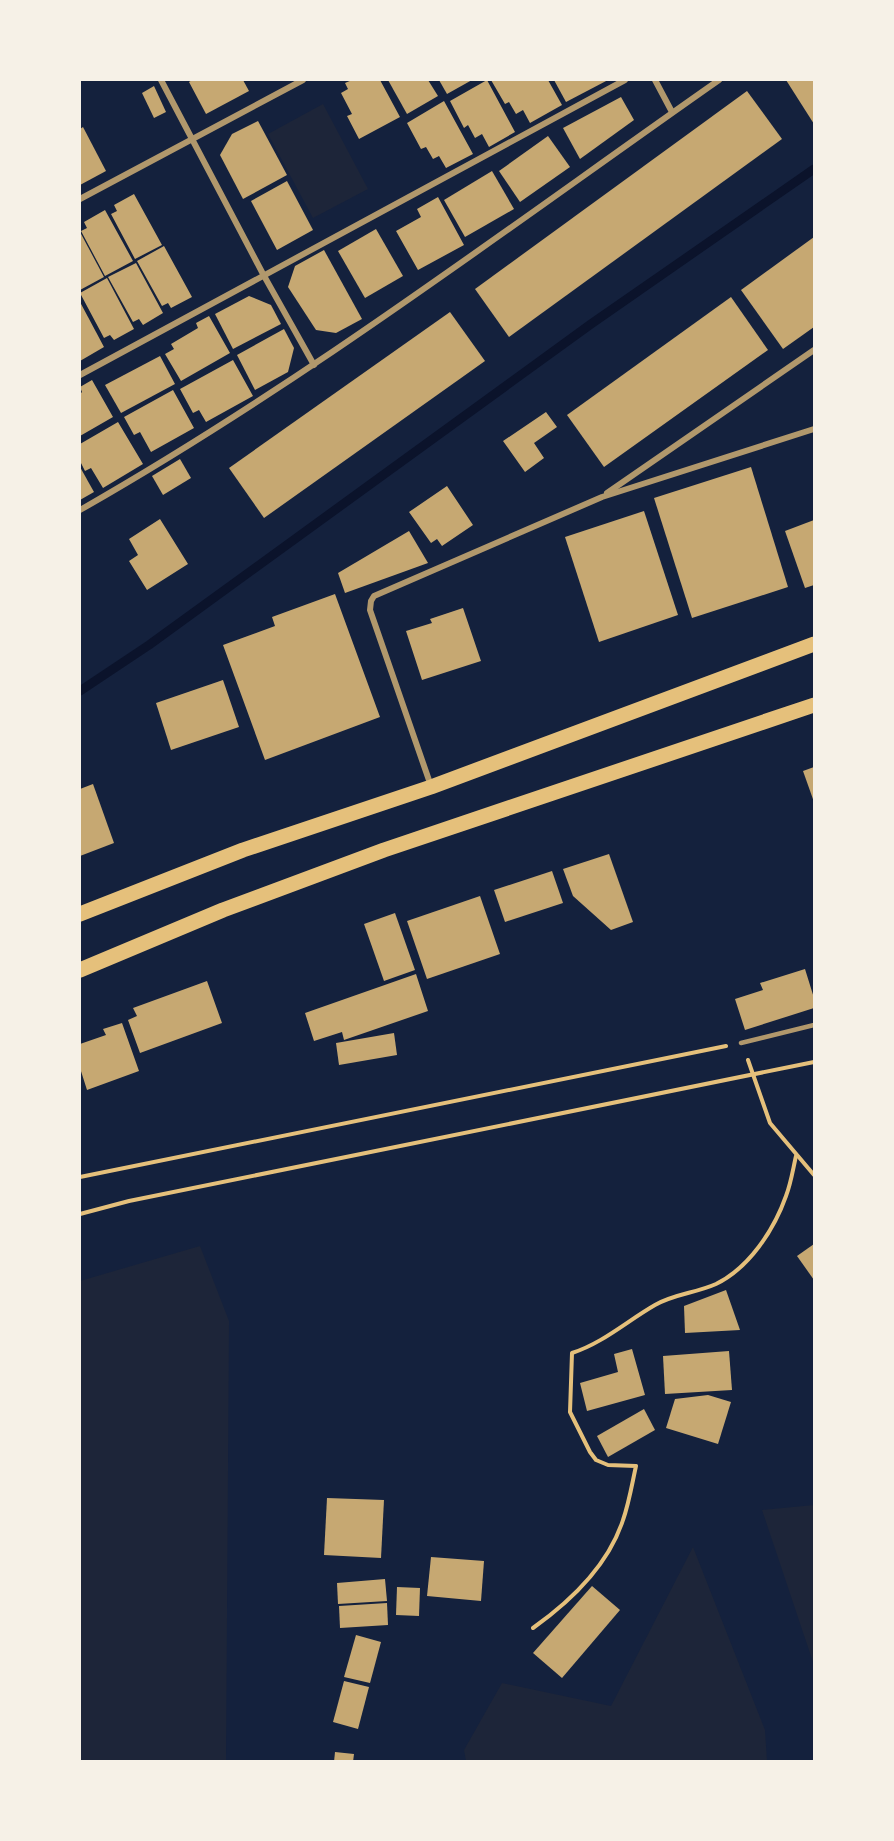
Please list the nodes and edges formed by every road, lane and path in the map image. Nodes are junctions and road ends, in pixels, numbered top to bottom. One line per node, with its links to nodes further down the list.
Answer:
1 (161, 80): 7 (street)
2 (303, 80): 7 (street)
3 (625, 80): 9 (street)
4 (656, 80): 6 (street)
5 (719, 80): 6 (street)
6 (672, 112): 11 (street)
7 (192, 138): 8 (street); 9 (street)
8 (80, 199)
9 (263, 274): 11 (street); 12 (street)
10 (814, 350): 14 (street)
11 (314, 365): 15 (street)
12 (80, 375)
13 (814, 429): 14 (street)
14 (602, 497): 18 (street)
15 (80, 510)
16 (814, 644): 18 (main road)
17 (814, 705): 20 (main road)
18 (431, 787): 19 (main road)
19 (80, 915)
20 (80, 970)
21 (814, 1025): 22 (lane)
22 (741, 1043): 24 (path); 27 (path)
23 (814, 1062): 24 (path)
24 (753, 1075): 25 (path); 28 (path)
25 (796, 1155): 26 (path); 29 (path)
26 (814, 1175)
27 (80, 1178)
28 (80, 1215)
29 (533, 1628)

